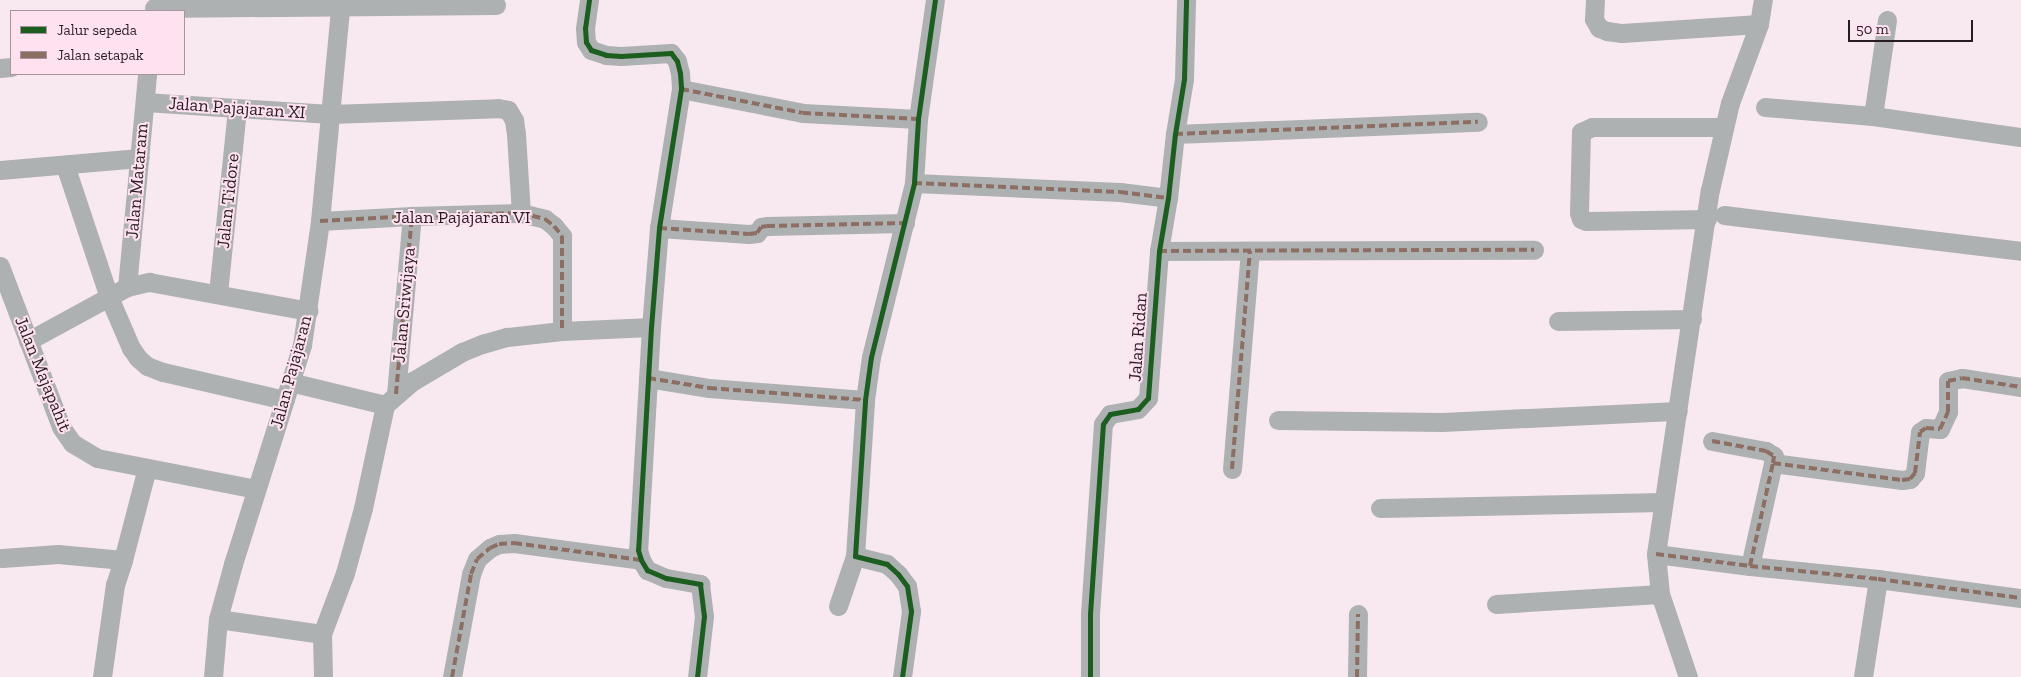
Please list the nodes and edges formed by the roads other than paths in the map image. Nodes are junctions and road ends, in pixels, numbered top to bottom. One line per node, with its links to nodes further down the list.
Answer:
1 (588, 0): 14 (street)
2 (935, 0): 20 (street)
3 (1186, 0): 23 (street, Jalan Ridan)
4 (1595, 0): 12 (street)
5 (1764, 0): 12 (street)
6 (441, 2): 8 (street); 9 (street)
7 (238, 4): 8 (street); 10 (street)
8 (340, 4): 18 (street, Jalan Pajajaran)
9 (496, 5)
10 (154, 6)
11 (1887, 20): 19 (street)
12 (1759, 24): 22 (street)
13 (147, 75): 15 (street, Jalan Mataram)
14 (681, 90): 20 (street); 35 (street)
15 (145, 102): 17 (street, Jalan Pajajaran XI); 25 (street, Jalan Mataram)
16 (1765, 108): 19 (street)
17 (237, 109): 18 (street, Jalan Pajajaran XI); 42 (street, Jalan Tidore)
18 (330, 114): 30 (street, Jalan Pajajaran XI); 33 (street, Jalan Pajajaran)
19 (1873, 116): 24 (street)
20 (918, 119): 28 (street)
21 (1478, 122): 23 (street)
22 (1724, 127): 32 (street); 32 (street)
23 (1175, 134): 29 (street, Jalan Ridan)
24 (2021, 137)
25 (140, 158): 26 (street); 41 (street, Jalan Mataram)
26 (65, 165): 27 (street); 43 (street)
27 (0, 170)
28 (914, 182): 29 (street); 34 (street)
29 (1168, 198): 36 (street, Jalan Ridan)
30 (521, 213): 31 (street, Jalan Pajajaran VI); 48 (street, Jalan Pajajaran VI)
31 (412, 216): 33 (street, Jalan Pajajaran VI); 53 (street, Jalan Sriwijaya)
32 (1715, 216): 39 (street); 45 (street)
33 (320, 221): 44 (street, Jalan Pajajaran)
34 (905, 223): 35 (street); 54 (street)
35 (659, 228): 47 (street)
36 (1159, 250): 38 (street); 85 (street, Jalan Ridan)
37 (1534, 250): 38 (street)
38 (1250, 251): 60 (street)
39 (2021, 251)
40 (0, 266): 49 (street, Jalan Majapahit)
41 (127, 288): 42 (street); 43 (street)
42 (218, 293): 44 (street)
43 (109, 297): 49 (street); 52 (street)
44 (308, 311): 52 (street, Jalan Pajajaran)
45 (1692, 319): 46 (street); 55 (street)
46 (1558, 321)
47 (651, 327): 48 (street); 50 (street)
48 (562, 331): 53 (street)
49 (28, 341): 59 (street, Jalan Majapahit)
50 (648, 378): 54 (street); 68 (street)
51 (2021, 387): 58 (street)
52 (287, 391): 53 (street); 61 (street, Jalan Pajajaran)
53 (390, 399): 77 (street, Jalan Sriwijaya)
54 (865, 400): 65 (street)
55 (1678, 411): 56 (street); 62 (street)
56 (1278, 420)
57 (1712, 441): 58 (street)
58 (1773, 463): 69 (street)
59 (147, 468): 61 (street, Jalan Majapahit); 67 (street)
60 (1232, 469)
61 (256, 489): 76 (street, Jalan Pajajaran)
62 (1662, 502): 63 (street); 64 (street)
63 (1380, 508)
64 (1656, 554): 69 (street); 71 (street)
65 (855, 556): 74 (street); 84 (street)
66 (2, 558): 67 (street)
67 (123, 560): 80 (street)
68 (641, 560): 82 (street); 83 (street)
69 (1750, 566): 70 (street)
70 (1878, 578): 72 (street); 79 (street)
71 (1660, 594): 73 (street); 87 (street)
72 (2021, 598)
73 (1496, 604)
74 (838, 606)
75 (1358, 614): 86 (street)
76 (218, 619): 77 (street); 81 (street, Jalan Pajajaran)
77 (322, 634): 78 (street)
78 (325, 674)
79 (1863, 676): 88 (street); 89 (street)
80 (102, 677)
81 (213, 677)
82 (452, 677)
83 (697, 677)
84 (902, 677)
85 (1090, 677)
86 (1357, 677)
87 (1688, 677)
88 (1854, 677)
89 (1867, 677)

